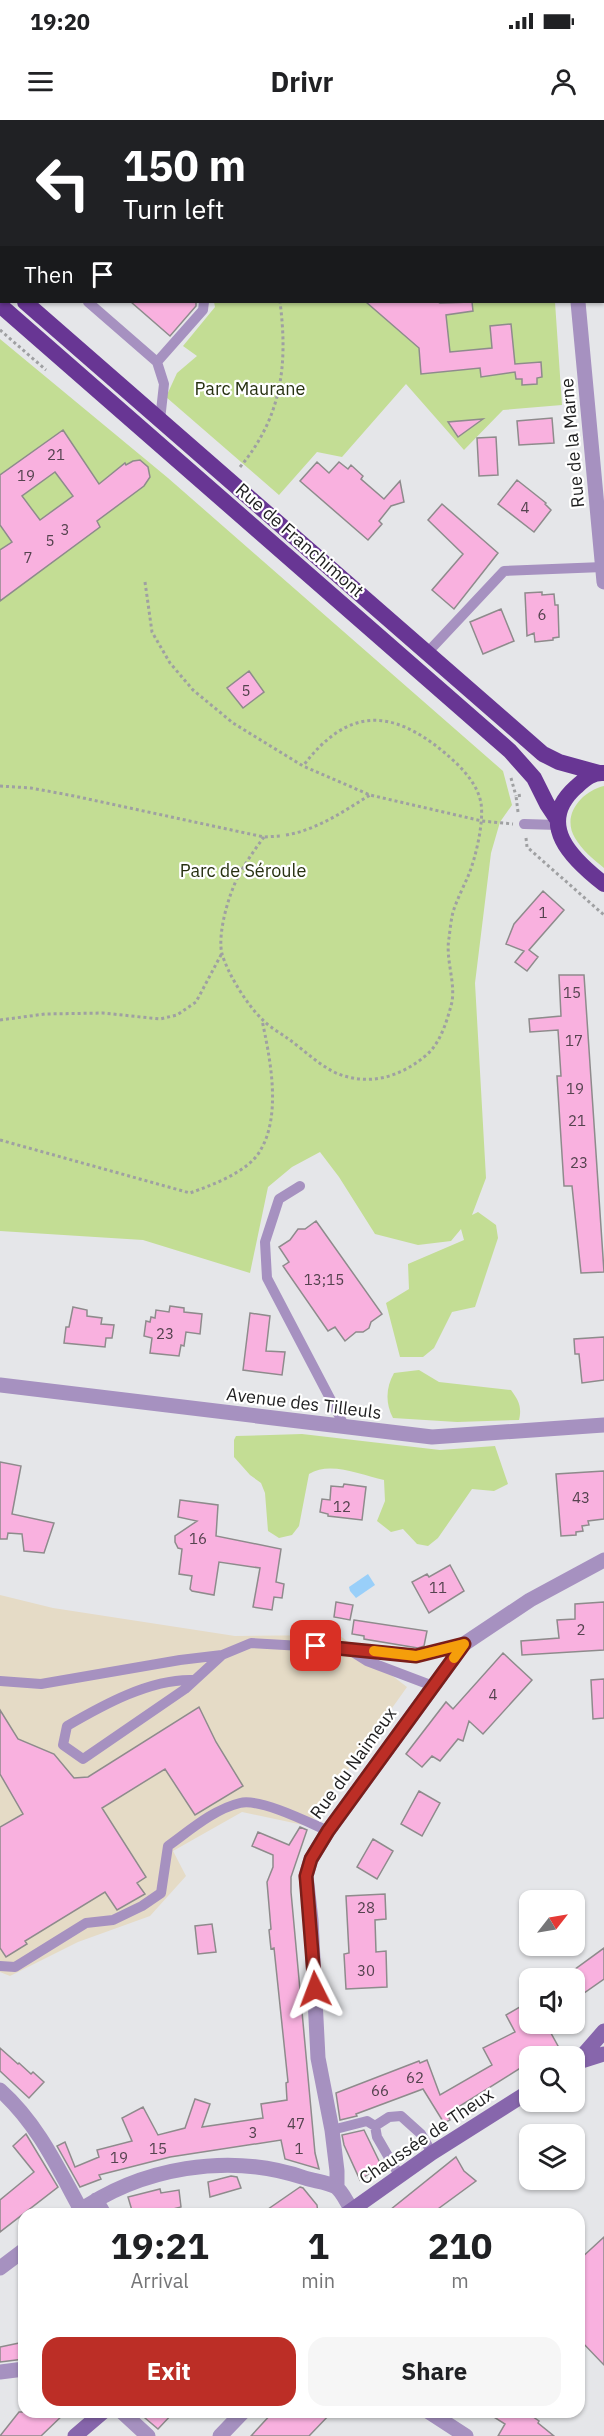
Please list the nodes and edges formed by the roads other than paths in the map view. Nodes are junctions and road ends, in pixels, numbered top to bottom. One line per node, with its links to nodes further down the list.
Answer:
1 (26, 303): 7 (highway, Rue de Franchimont)
2 (89, 303): 6 (lane)
3 (204, 303): 6 (lane)
4 (578, 303): 8 (street, Rue de la Marne)
5 (0, 305): 11 (highway, Rue de Franchimont)
6 (158, 362): 7 (lane)
7 (160, 420): 9 (highway, Rue de Franchimont)
8 (603, 574): 9 (lane)
9 (427, 653): 10 (highway, Rue de Franchimont)
10 (601, 773): 11 (highway)
11 (558, 822): 12 (lane); 13 (highway, Rue de Franchimont)
12 (524, 824)
13 (604, 884)
14 (300, 1186): 17 (lane)
15 (0, 1385): 17 (street, Avenue des Tilleuls)
16 (604, 1425): 17 (street, Avenue des Tilleuls)
17 (345, 1427)
18 (604, 1560): 19 (street, Rue du Naimeux)
19 (464, 1644): 20 (lane); 24 (street, Rue du Naimeux)
20 (348, 1649): 21 (lane); 24 (lane)
21 (222, 1655): 22 (lane); 23 (lane)
22 (192, 1680): 22 (lane)
23 (0, 1681)
24 (433, 1686): 25 (street, Rue du Naimeux)
25 (328, 1831): 26 (lane); 34 (street, Rue du Naimeux)
26 (0, 1966)
27 (604, 2031): 28 (main road)
28 (585, 2052)
29 (604, 2054): 30 (main road)
30 (585, 2060)
31 (0, 2090): 39 (street)
32 (519, 2098): 35 (main road, Chaussée de Theux)
33 (375, 2126): 34 (lane); 35 (lane); 36 (lane)
34 (332, 2130): 37 (street, Rue du Naimeux)
35 (432, 2153): 36 (main road, Chaussée de Theux)
36 (399, 2175): 43 (main road, Chaussée de Theux)
37 (337, 2188): 38 (street); 42 (street)
38 (96, 2200): 40 (street); 41 (street)
39 (76, 2208)
40 (84, 2208)
41 (101, 2208)
42 (347, 2208)
43 (354, 2208)
44 (18, 2254): 45 (street)
45 (0, 2268)
46 (18, 2370): 47 (street)
47 (0, 2372)
48 (96, 2418): 52 (main road)
49 (128, 2418): 53 (street)
50 (237, 2418): 54 (street)
51 (438, 2418): 55 (street)
52 (75, 2436)
53 (148, 2436)
54 (220, 2436)
55 (466, 2436)

